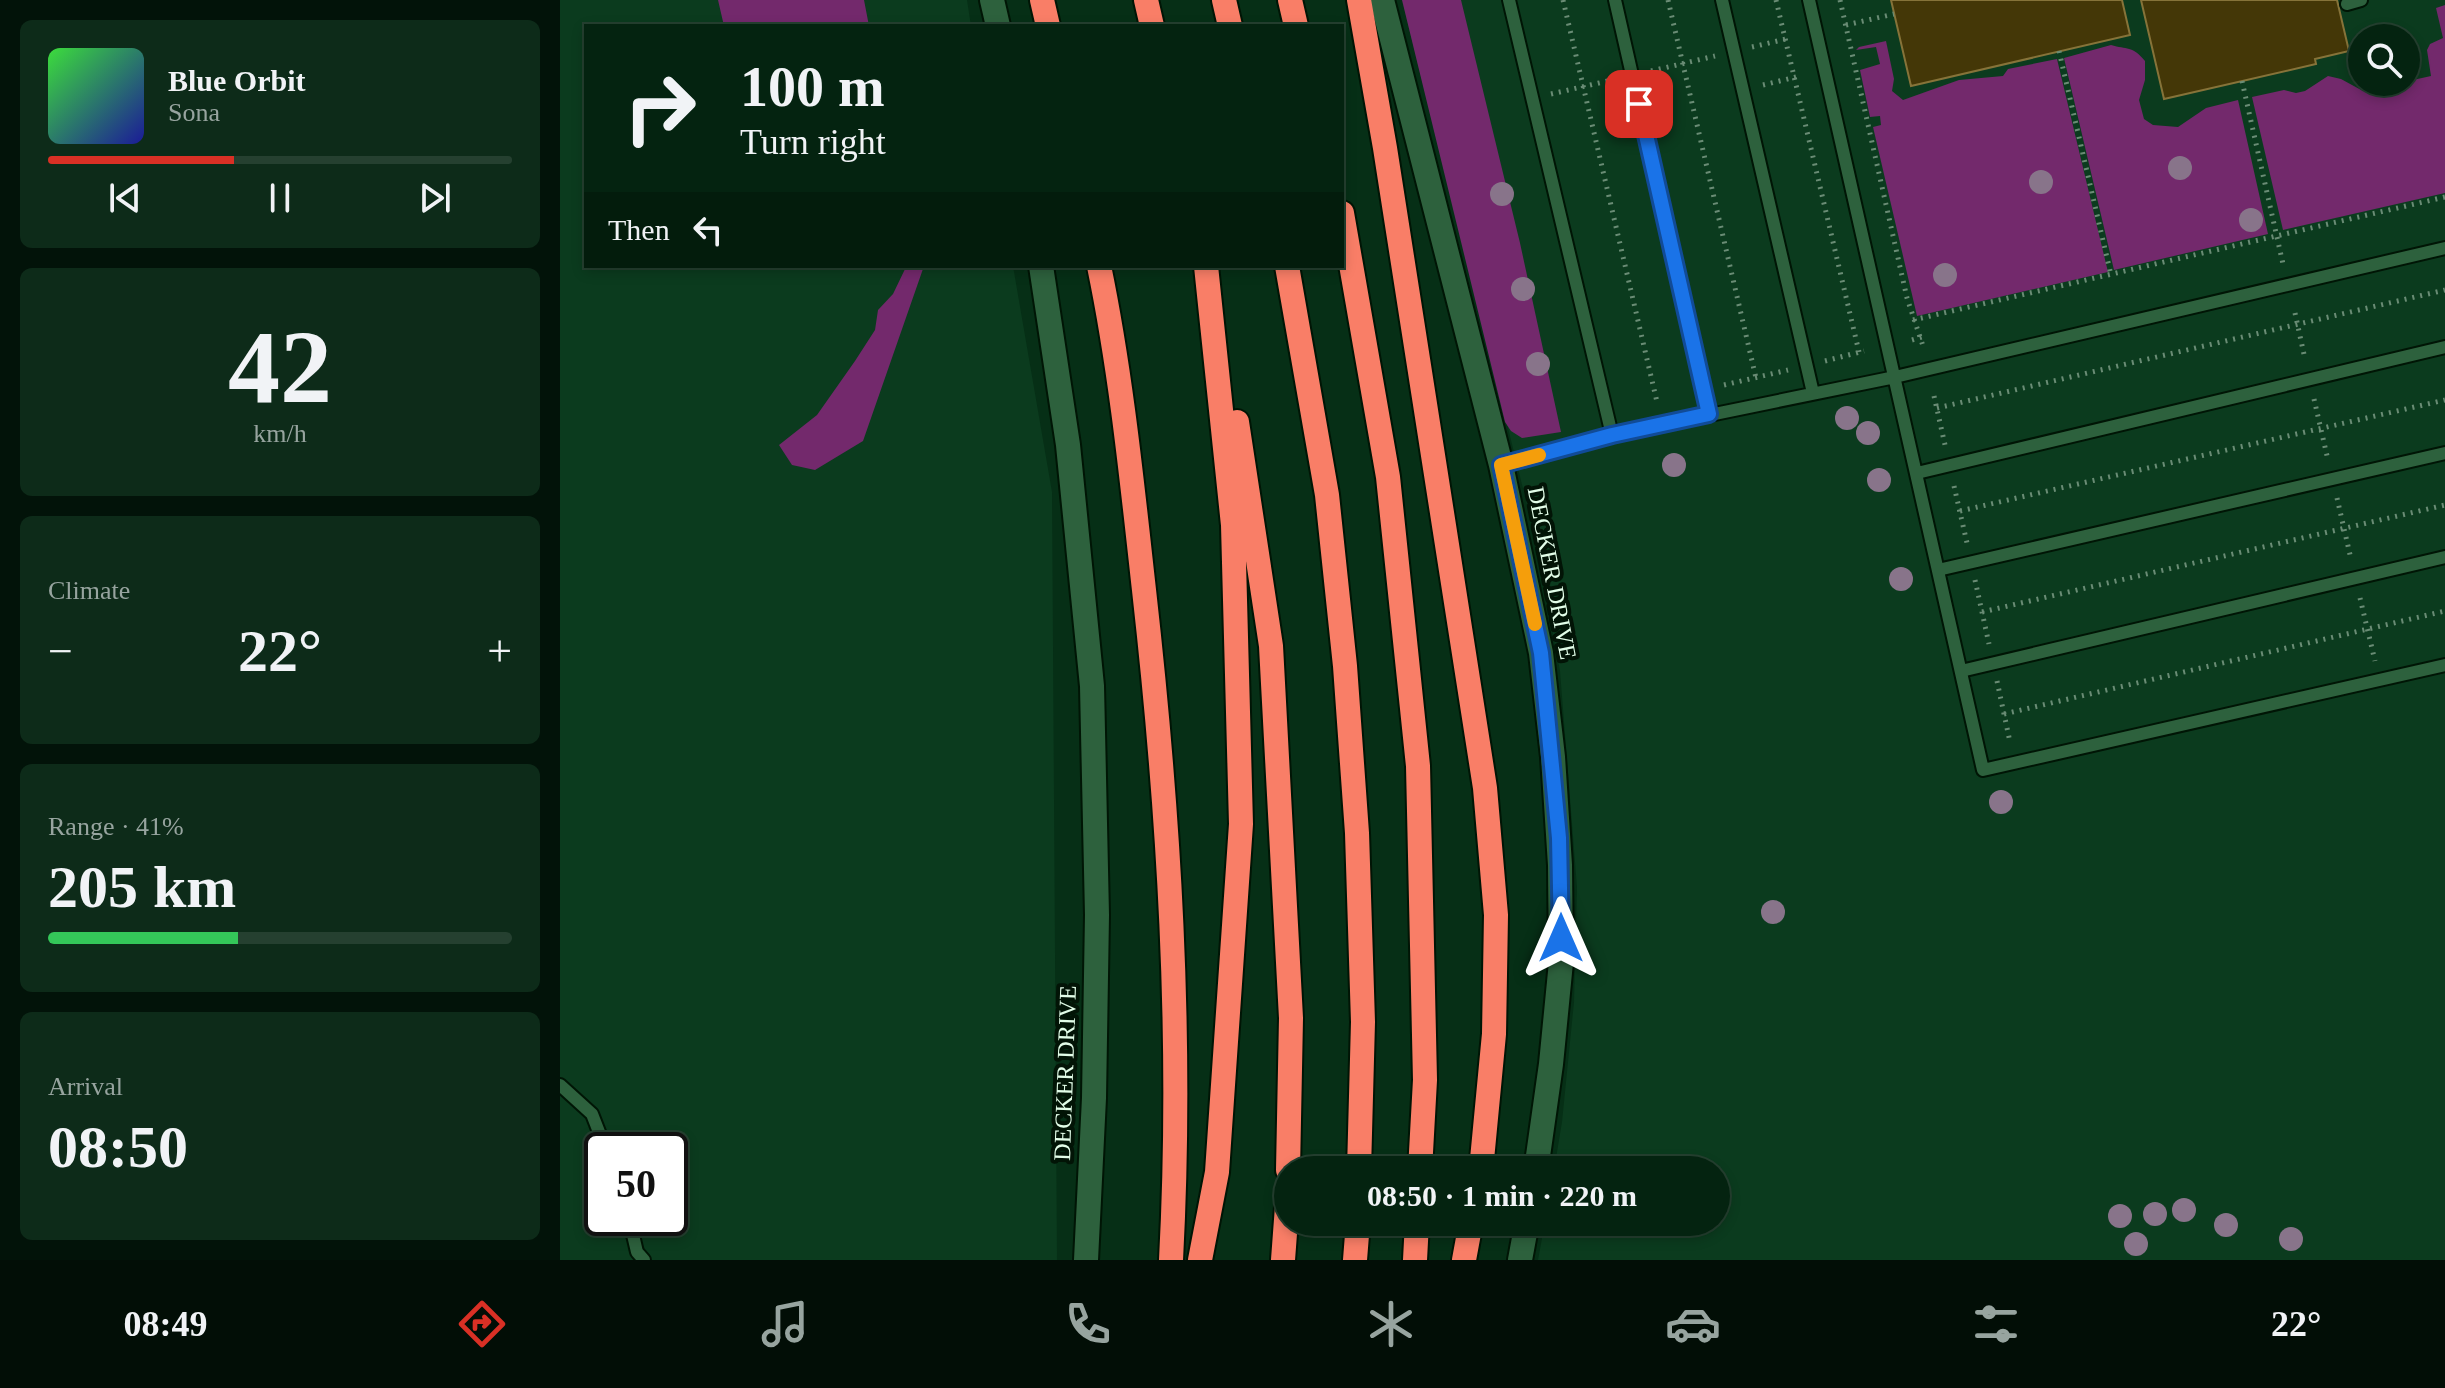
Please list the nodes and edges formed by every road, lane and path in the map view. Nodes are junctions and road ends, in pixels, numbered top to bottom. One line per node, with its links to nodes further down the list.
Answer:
1 (992, 0): 19 (main road)
2 (1042, 0): 20 (highway)
3 (1146, 0): 21 (highway)
4 (1224, 0): 22 (highway)
5 (1290, 0): 23 (highway)
6 (1359, 0): 94 (highway)
7 (1382, 0): 72 (main road, DECKER DRIVE)
8 (1509, 0): 66 (lane)
9 (1563, 0): 34 (path)
10 (1615, 0): 60 (lane)
11 (1668, 0): 29 (path)
12 (1722, 0): 35 (lane)
13 (1776, 0): 25 (path)
14 (1809, 0): 58 (lane)
15 (1840, 0): 24 (path)
16 (2361, 0): 17 (lane)
17 (2347, 4)
18 (1894, 14): 24 (path)
19 (998, 24)
20 (1048, 24)
21 (1152, 24)
22 (1230, 24)
23 (1296, 24)
24 (1846, 25): 50 (path)
25 (1786, 39): 26 (path); 31 (path)
26 (1750, 48)
27 (2059, 51): 47 (path)
28 (1716, 56): 29 (path)
29 (1684, 63): 30 (path); 59 (path)
30 (1649, 71)
31 (1798, 76): 35 (path); 57 (path)
32 (1617, 79): 34 (path)
33 (2242, 81): 39 (path)
34 (1584, 86): 36 (path); 64 (path)
35 (1743, 90): 57 (lane)
36 (1549, 94)
37 (2445, 197): 39 (path)
38 (1344, 224): 93 (highway)
39 (2276, 237): 41 (path); 47 (path)
40 (2445, 248): 58 (lane)
41 (2283, 264)
42 (1041, 268): 103 (main road, DECKER DRIVE)
43 (1099, 268): 104 (highway)
44 (1207, 268): 91 (highway)
45 (1207, 268): 105 (highway)
46 (1287, 268): 92 (highway)
47 (2111, 275): 50 (path)
48 (2445, 290): 51 (path)
49 (2295, 313): 51 (path)
50 (1913, 320): 52 (path)
51 (2297, 324): 56 (path); 65 (path)
52 (1922, 337): 53 (path); 55 (path)
53 (1912, 340)
54 (2445, 347): 73 (lane)
55 (1924, 349)
56 (2306, 361)
57 (1806, 366): 59 (path); 61 (lane)
58 (1895, 377): 61 (lane); 73 (lane)
59 (1756, 378): 60 (path)
60 (1703, 390): 64 (path); 67 (lane)
61 (1813, 393): 67 (lane)
62 (2313, 395): 68 (path)
63 (2445, 400): 68 (path)
64 (1657, 402): 66 (path)
65 (1937, 408)
66 (1606, 414): 69 (lane)
67 (1709, 414): 69 (lane)
68 (2321, 429): 71 (path); 76 (path)
69 (1612, 435): 72 (lane)
70 (2445, 453): 80 (lane)
71 (2329, 464)
72 (1501, 465): 95 (main road, DECKER DRIVE)
73 (1917, 473): 80 (lane)
74 (2336, 493): 77 (path)
75 (2445, 505): 77 (path)
76 (1960, 511)
77 (2344, 529): 79 (path); 83 (path)
78 (2445, 557): 87 (lane)
79 (2352, 563)
80 (1938, 570): 87 (lane)
81 (2359, 594): 84 (path)
82 (2445, 611): 84 (path)
83 (1982, 612)
84 (2367, 628): 85 (path); 88 (path)
85 (2375, 661)
86 (2445, 665): 87 (lane)
87 (1961, 671)
88 (2004, 714)
89 (560, 1085): 90 (lane)
90 (599, 1132)
91 (1288, 1156)
92 (1359, 1156)
93 (1421, 1156)
94 (1482, 1156)
95 (1538, 1156)
96 (633, 1236): 102 (lane)
97 (1285, 1236): 106 (highway)
98 (1357, 1236): 107 (highway)
99 (1416, 1236): 108 (highway)
100 (1468, 1236): 109 (highway)
101 (1524, 1236): 110 (main road)
102 (644, 1260)
103 (1086, 1260)
104 (1171, 1260)
105 (1200, 1260)
106 (1283, 1260)
107 (1355, 1260)
108 (1415, 1260)
109 (1464, 1260)
110 (1520, 1260)

